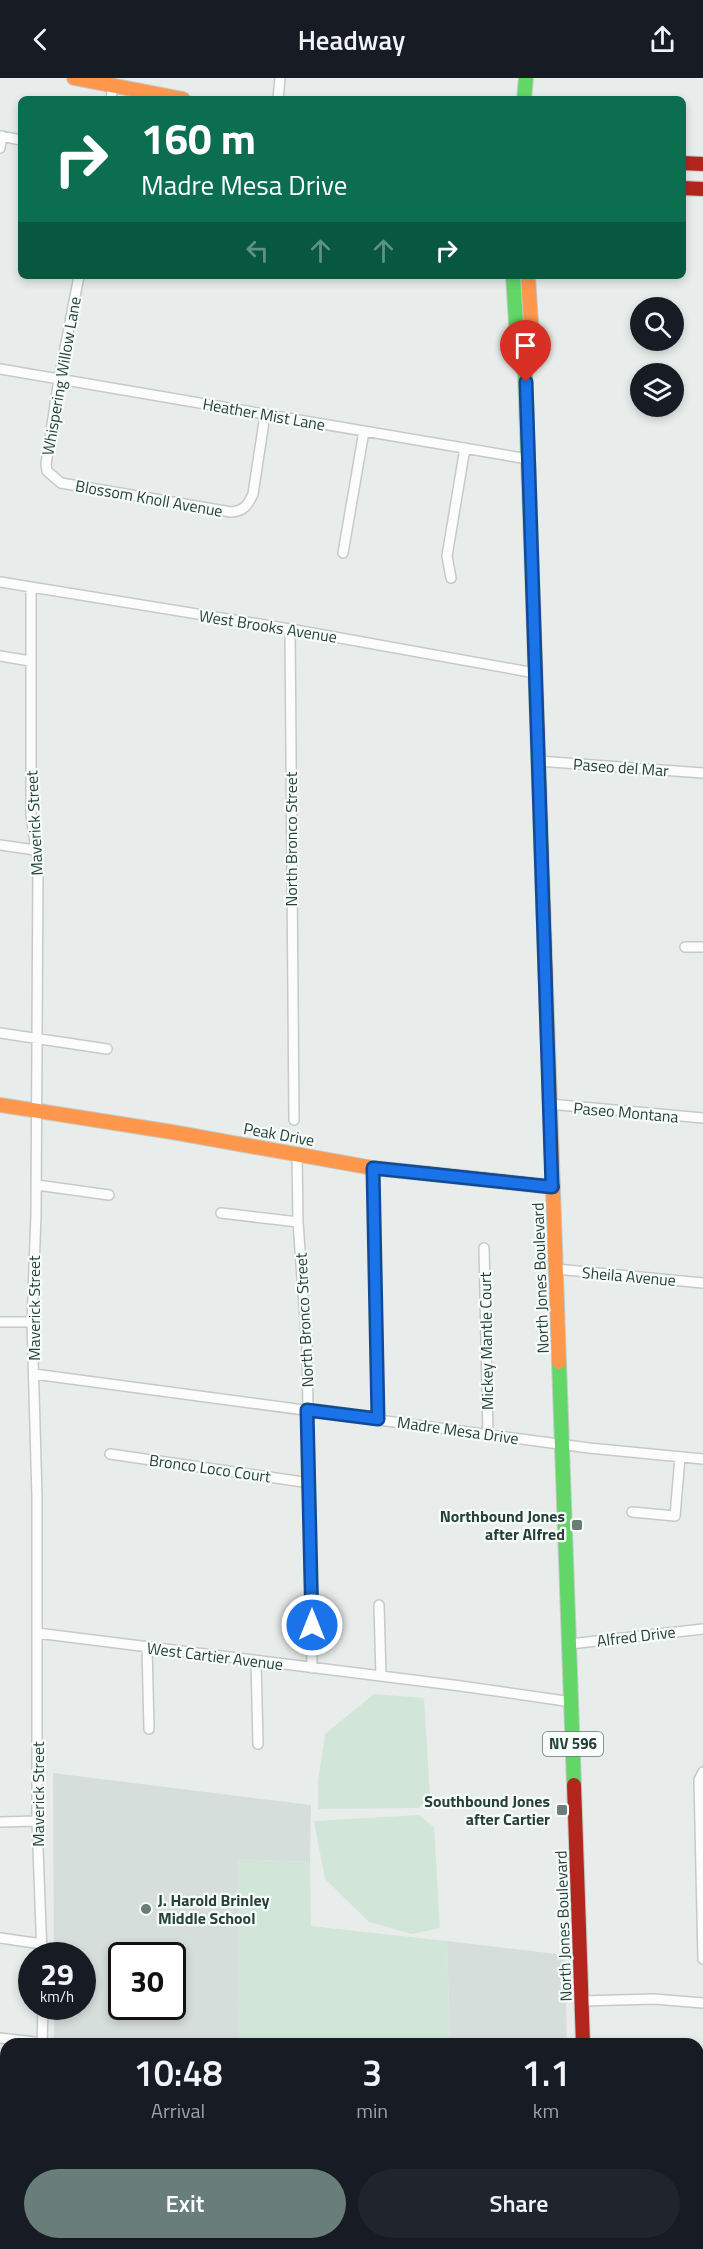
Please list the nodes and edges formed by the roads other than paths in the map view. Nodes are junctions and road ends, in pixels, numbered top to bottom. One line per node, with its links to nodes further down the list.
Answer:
1 (75, 78): 4 (main road)
2 (280, 78): 6 (street)
3 (526, 78): 7 (main road)
4 (112, 92): 5 (main road)
5 (153, 96)
6 (278, 96)
7 (524, 96)
8 (1, 136): 9 (street); 10 (street)
9 (18, 139)
10 (0, 148)
11 (686, 163): 12 (main road)
12 (703, 164)
13 (686, 188): 14 (main road)
14 (703, 189)
15 (78, 279): 20 (street, Whispering Willow Lane)
16 (513, 279): 18 (main road, North Jones Boulevard / NV 596)
17 (528, 279): 18 (main road, North Jones Boulevard / NV 596)
18 (525, 367): 24 (main road, North Jones Boulevard / NV 596)
19 (0, 369): 20 (street, Heather Mist Lane)
20 (59, 379): 21 (street, Heather Mist Lane); 25 (street, Whispering Willow Lane)
21 (265, 415): 22 (street, Heather Mist Lane); 25 (street, Blossom Knoll Avenue)
22 (364, 431): 23 (street, Heather Mist Lane); 26 (street)
23 (465, 448): 24 (street, Heather Mist Lane); 27 (street)
24 (528, 459): 33 (main road, North Jones Boulevard / NV 596)
25 (51, 476)
26 (344, 554)
27 (451, 579)
28 (0, 582): 29 (street, West Brooks Avenue)
29 (31, 587): 30 (street, West Brooks Avenue); 32 (street, Maverick Street)
30 (290, 629): 33 (street, West Brooks Avenue); 47 (street, North Bronco Street)
31 (0, 656): 32 (street)
32 (30, 661): 37 (street, Maverick Street)
33 (535, 673): 34 (main road, North Jones Boulevard / NV 596)
34 (538, 760): 35 (street, Paseo del Mar); 43 (main road, North Jones Boulevard / NV 596)
35 (703, 773)
36 (0, 845): 37 (street)
37 (35, 850): 41 (street, Maverick Street)
38 (685, 947): 39 (street)
39 (703, 947)
40 (0, 1033): 41 (street)
41 (38, 1039): 42 (street); 45 (street, Maverick Street)
42 (107, 1049)
43 (549, 1104): 46 (street, Paseo Montana); 51 (main road, North Jones Boulevard / NV 596)
44 (0, 1105): 45 (main road, Peak Drive)
45 (37, 1110): 48 (main road, Peak Drive); 50 (street, Maverick Street)
46 (703, 1118)
47 (294, 1120)
48 (297, 1153): 49 (main road, Peak Drive); 54 (street, North Bronco Street)
49 (373, 1168): 51 (main road, Peak Drive); 62 (street)
50 (36, 1185): 52 (street); 59 (street, Maverick Street)
51 (552, 1187): 56 (main road, North Jones Boulevard / NV 596)
52 (109, 1196)
53 (221, 1213): 54 (street)
54 (298, 1221): 61 (street, North Bronco Street)
55 (484, 1248): 63 (street, Mickey Mantle Court)
56 (556, 1269): 57 (street, Sheila Avenue); 64 (main road, North Jones Boulevard / NV 596)
57 (703, 1283)
58 (0, 1322): 59 (street)
59 (32, 1322): 60 (street, Maverick Street)
60 (34, 1374): 61 (street, Madre Mesa Drive); 72 (street, Maverick Street)
61 (307, 1410): 62 (street, Madre Mesa Drive); 68 (street, North Bronco Street)
62 (378, 1419): 63 (street, Madre Mesa Drive)
63 (488, 1434): 64 (street, Madre Mesa Drive)
64 (563, 1444): 66 (street, Madre Mesa Drive); 73 (main road, North Jones Boulevard / NV 596)
65 (110, 1454): 68 (street, Bronco Loco Court)
66 (680, 1457): 67 (street, Madre Mesa Drive); 69 (street)
67 (703, 1459)
68 (310, 1483): 76 (street, North Bronco Street)
69 (632, 1512)
70 (379, 1605): 77 (street)
71 (703, 1629): 73 (street, Alfred Drive)
72 (38, 1633): 74 (street, West Cartier Avenue); 82 (street, Maverick Street)
73 (570, 1644): 78 (main road, North Jones Boulevard / NV 596)
74 (147, 1647): 75 (street, West Cartier Avenue); 79 (street)
75 (256, 1661): 76 (street, West Cartier Avenue); 80 (street)
76 (312, 1668): 77 (street, West Cartier Avenue)
77 (381, 1676): 78 (street, West Cartier Avenue)
78 (572, 1702): 88 (main road, North Jones Boulevard / NV 596)
79 (149, 1729)
80 (258, 1744)
81 (703, 1772): 87 (street)
82 (38, 1821): 83 (street); 86 (street, Maverick Street)
83 (0, 1822)
84 (0, 1938): 85 (street)
85 (28, 1942)
86 (42, 1942)
87 (703, 1959)
88 (581, 2001): 89 (street); 92 (main road, North Jones Boulevard / NV 596)
89 (703, 2003)
90 (43, 2020): 91 (street)
91 (43, 2038)
92 (583, 2038)

